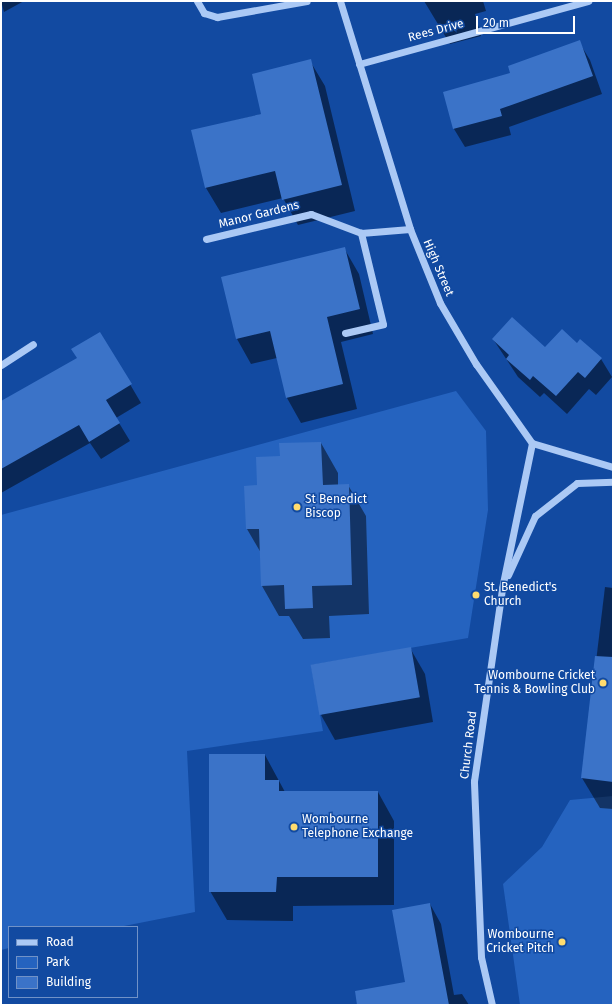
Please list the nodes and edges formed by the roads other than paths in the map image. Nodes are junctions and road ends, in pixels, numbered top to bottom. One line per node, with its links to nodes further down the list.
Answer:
1 (197, 1): 2 (street)
2 (307, 1)
3 (340, 1): 5 (street, High Street)
4 (588, 1): 5 (street, Rees Drive)
5 (359, 64): 6 (street, High Street)
6 (410, 229): 7 (street, Manor Gardens); 12 (street, High Street)
7 (361, 234): 8 (street, Manor Gardens); 9 (street)
8 (206, 239)
9 (345, 333)
10 (33, 344): 11 (street)
11 (1, 365)
12 (532, 443): 13 (street); 15 (street, Church Road)
13 (613, 467)
14 (613, 482): 15 (street)
15 (502, 588): 16 (street, Church Road)
16 (492, 1005)

